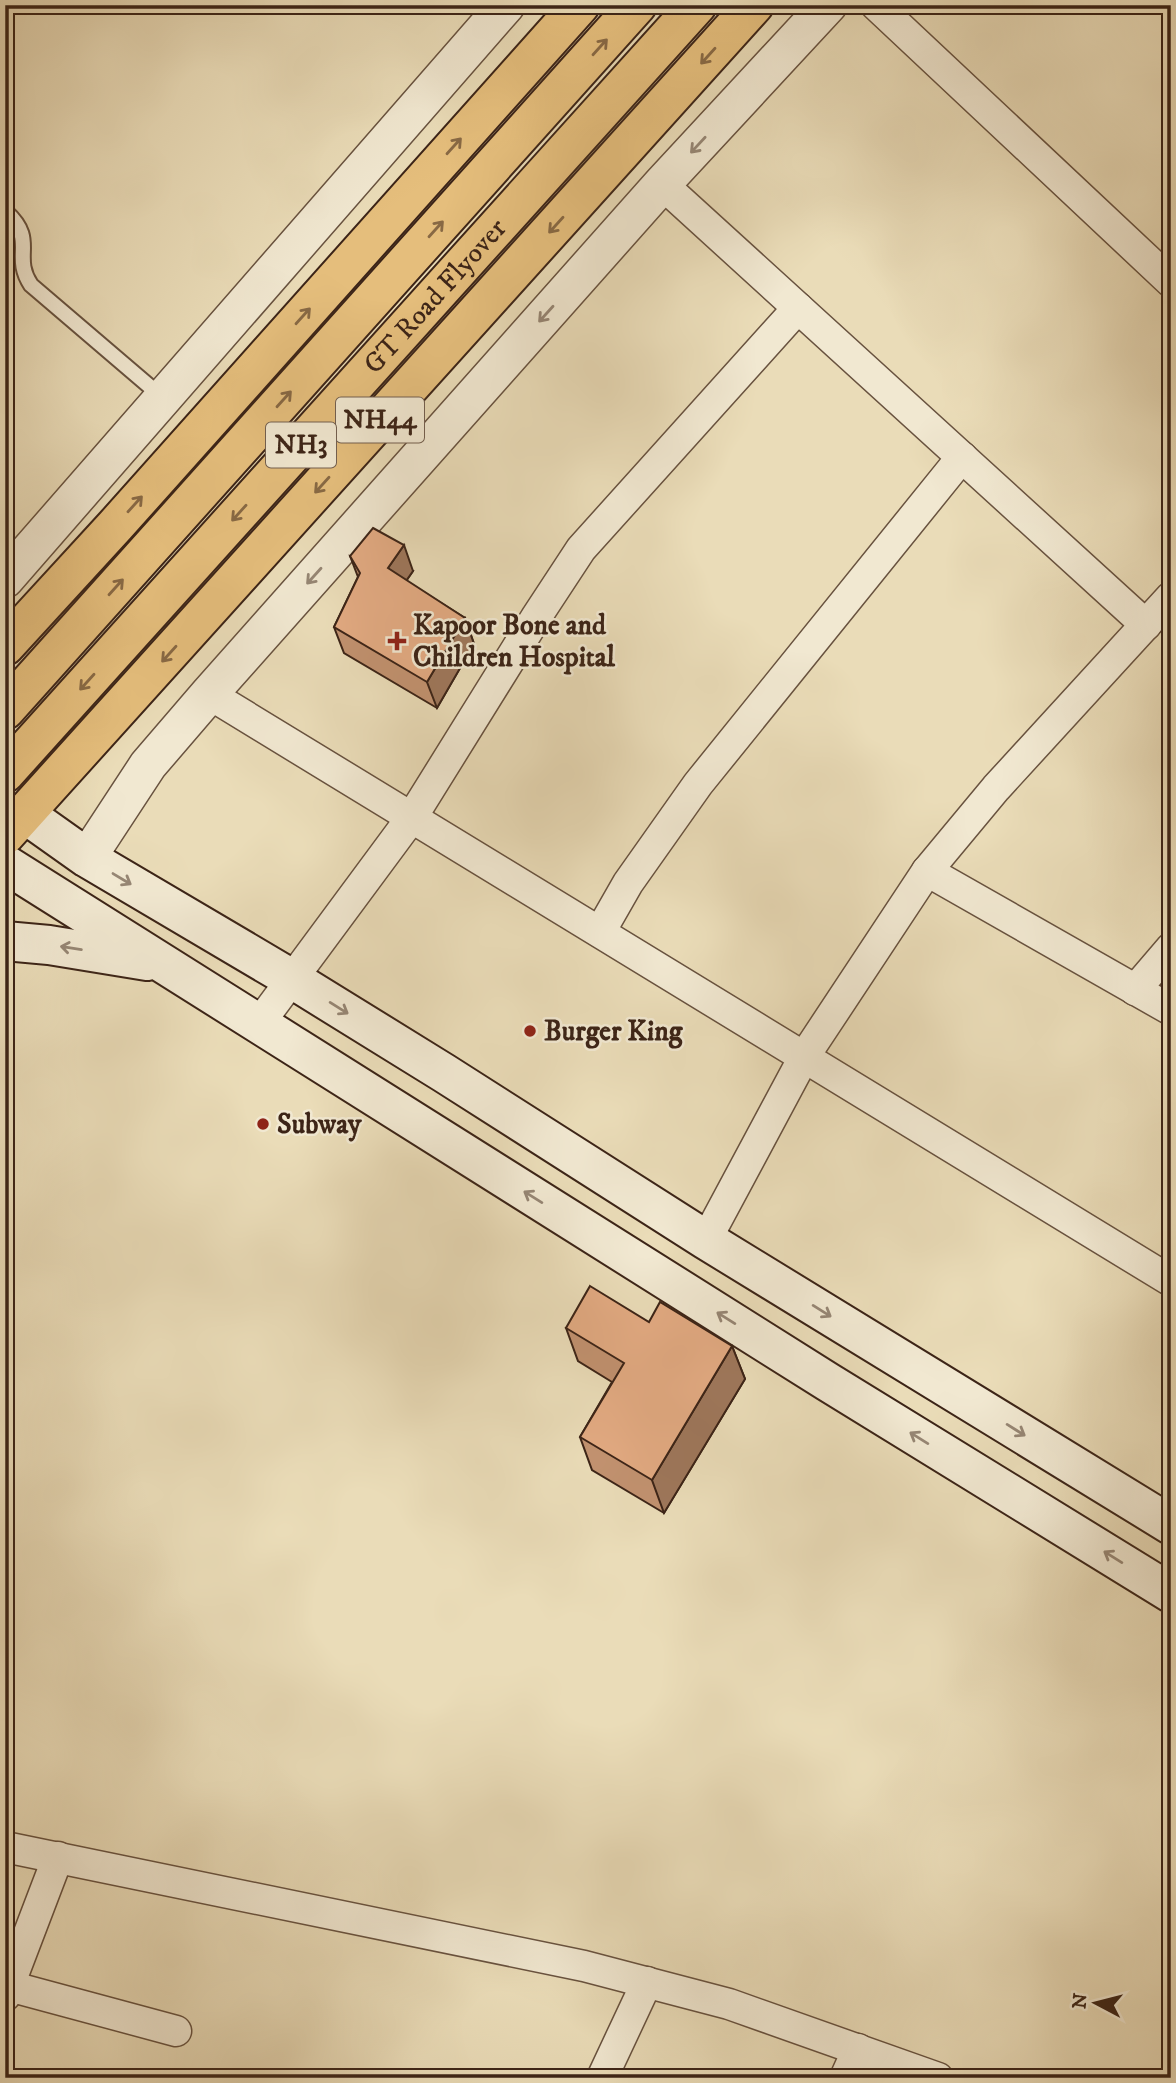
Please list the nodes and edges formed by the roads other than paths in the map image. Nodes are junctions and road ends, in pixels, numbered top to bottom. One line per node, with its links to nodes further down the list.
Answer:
1 (506, 5): 12 (street)
2 (580, 5): 14 (highway, one-way to 2)
3 (637, 5): 21 (highway, GT Road Flyover / NH3, one-way to 3)
4 (697, 5): 22 (highway, GT Road Flyover / NH3, one-way to 22)
5 (754, 5): 23 (highway, NH44, one-way to 23)
6 (828, 5): 8 (street, one-way to 8)
7 (876, 5): 10 (street)
8 (662, 184): 11 (street); 20 (street, one-way to 20)
9 (6, 212): 12 (lane)
10 (1171, 282)
11 (798, 308): 13 (street); 24 (street)
12 (163, 398): 15 (street)
13 (962, 457): 18 (street); 28 (street)
14 (73, 572): 17 (highway); 19 (highway)
15 (5, 579)
16 (1171, 597): 18 (street)
17 (5, 611)
18 (1146, 625): 27 (street)
19 (5, 646)
20 (209, 694): 24 (street); 25 (street)
21 (5, 710)
22 (5, 773)
23 (12, 817): 25 (main road)
24 (412, 817): 28 (street); 32 (street)
25 (87, 858): 32 (main road, one-way to 32)
26 (5, 864): 31 (main road)
27 (927, 871): 33 (street); 36 (street)
28 (600, 932): 36 (street)
29 (5, 941): 31 (main road, one-way to 29)
30 (1171, 948): 33 (street)
31 (162, 964): 35 (main road)
32 (292, 979): 35 (street); 37 (main road, one-way to 37)
33 (1135, 990): 34 (street)
34 (1171, 1010)
35 (258, 1025): 39 (main road, one-way to 35)
36 (804, 1057): 38 (street); 40 (street)
37 (639, 1197): 38 (main road); 39 (main road)
38 (706, 1240): 41 (main road, one-way to 41)
39 (609, 1244): 42 (main road, one-way to 39)
40 (1171, 1281)
41 (918, 1370): 42 (main road); 43 (main road, one-way to 43)
42 (887, 1419): 44 (main road, one-way to 42)
43 (1171, 1525)
44 (1171, 1593)
45 (5, 1847): 46 (street)
46 (58, 1857): 47 (street); 48 (street)
47 (647, 1982): 50 (street); 51 (street)
48 (7, 1991): 49 (street)
49 (176, 2031)
50 (858, 2049): 52 (street); 53 (street)
51 (603, 2078)
52 (845, 2078)
53 (938, 2078)

